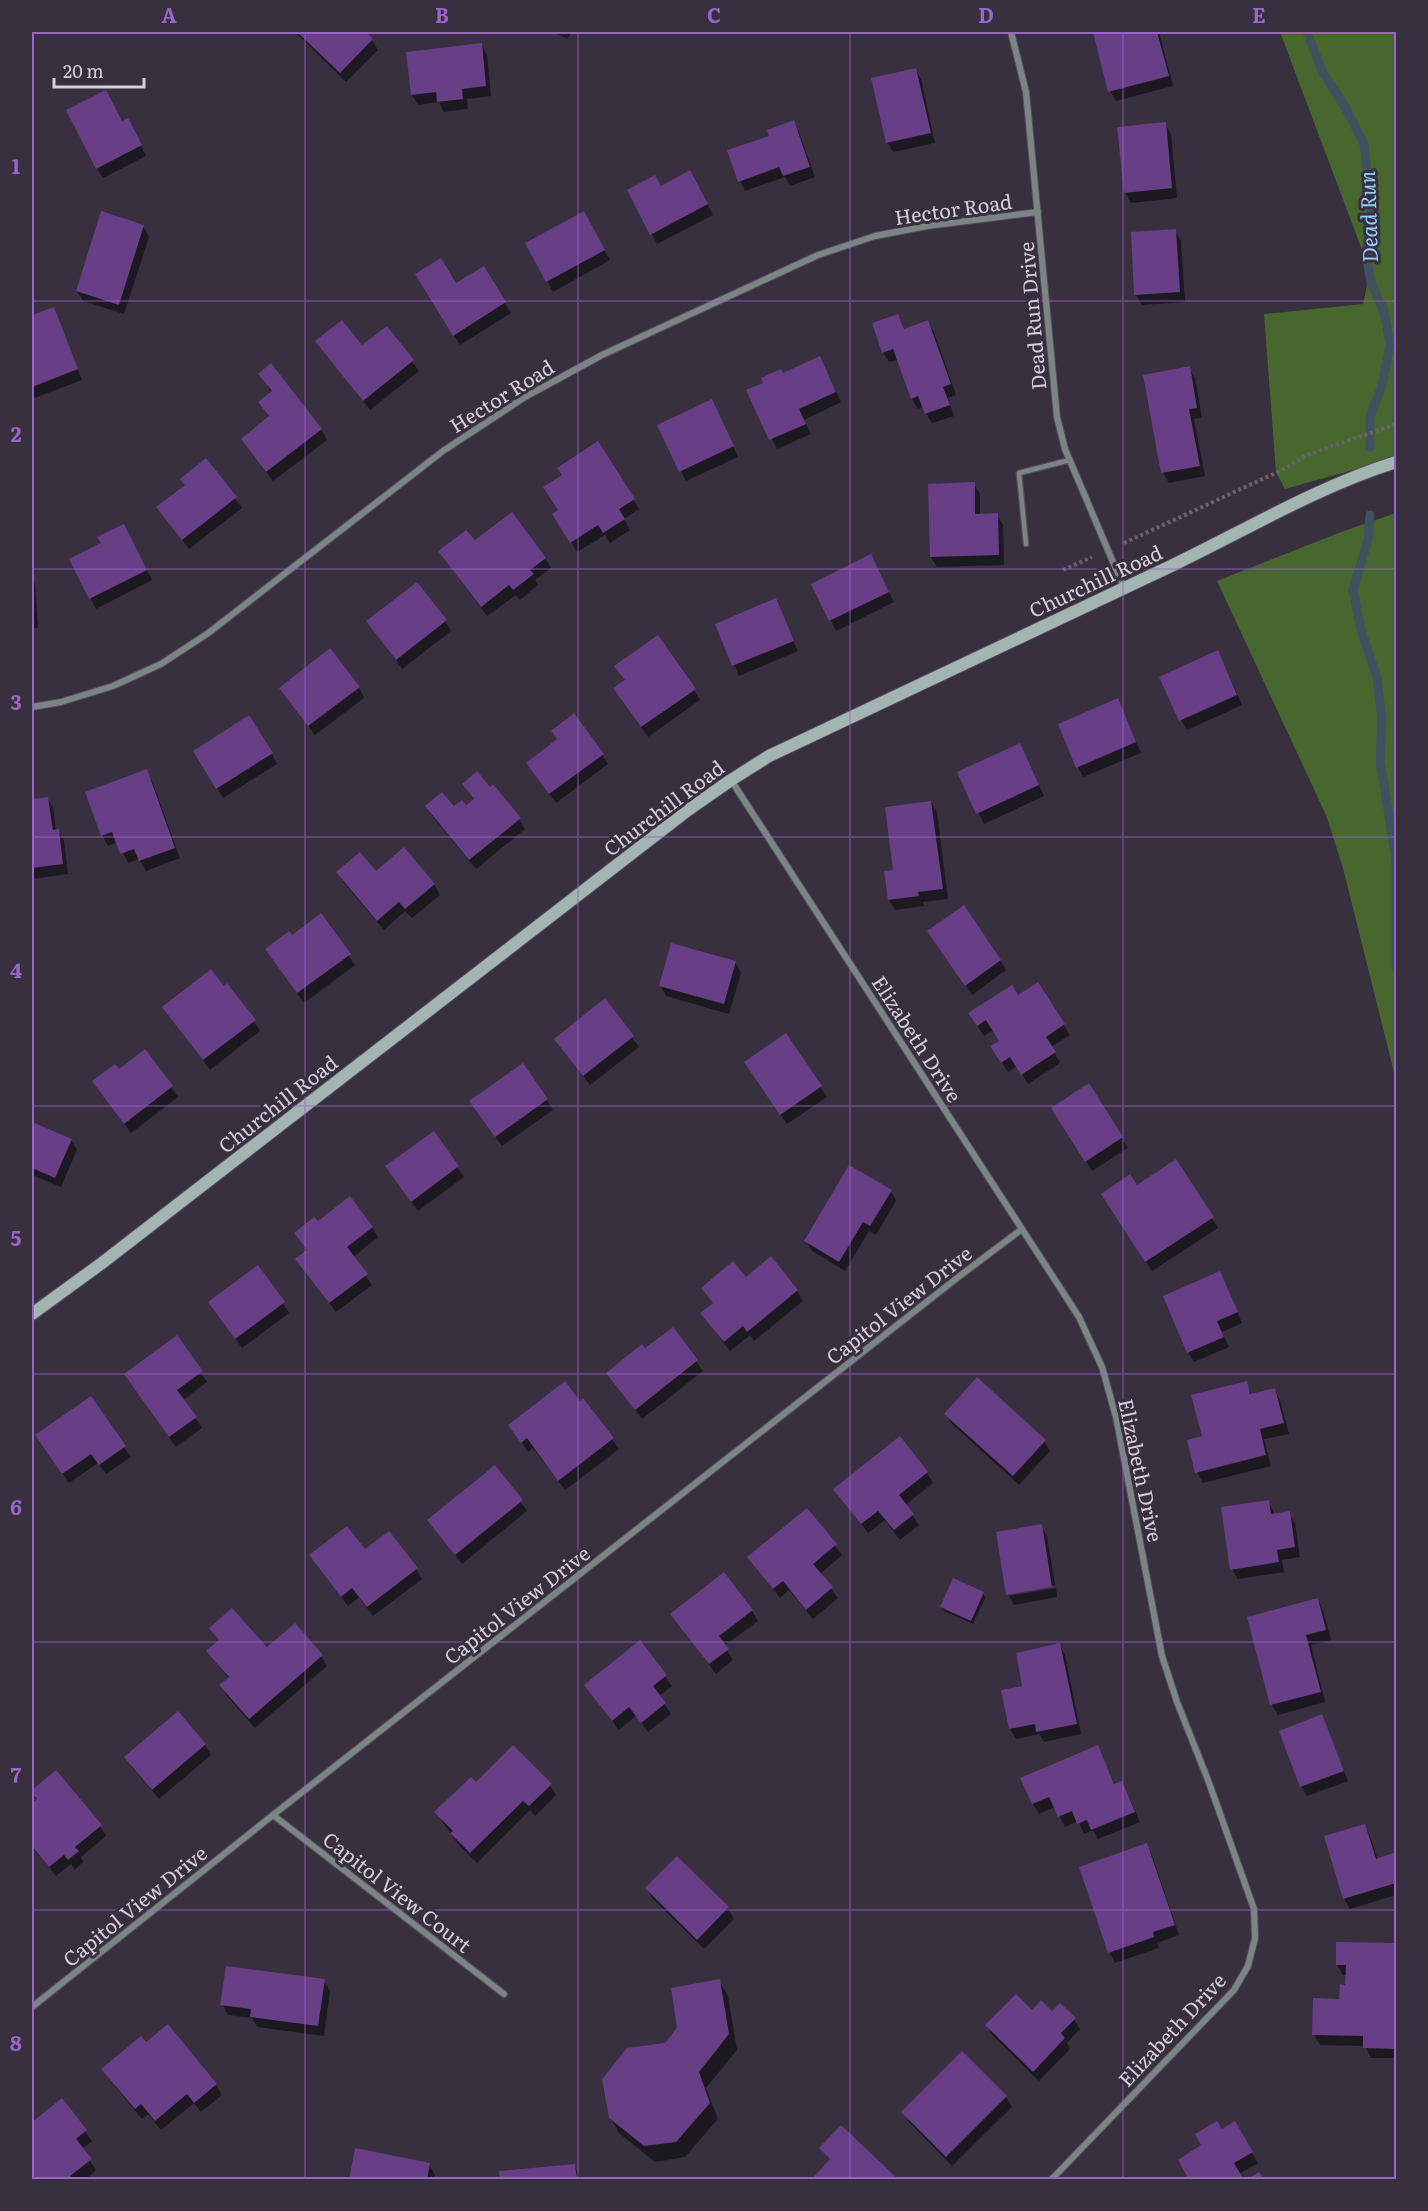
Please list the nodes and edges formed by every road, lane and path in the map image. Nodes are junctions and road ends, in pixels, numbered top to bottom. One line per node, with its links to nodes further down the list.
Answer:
1 (1011, 32): 2 (street, Dead Run Drive)
2 (1038, 212): 4 (street, Dead Run Drive); 10 (street, Hector Road)
3 (1396, 424): 7 (path)
4 (1070, 460): 6 (lane); 7 (street, Dead Run Drive)
5 (1396, 462): 9 (street, Churchill Road)
6 (1026, 544)
7 (1108, 550): 8 (path); 9 (street, Dead Run Drive)
8 (1063, 570)
9 (1124, 588): 11 (street, Churchill Road)
10 (32, 707)
11 (731, 780): 12 (street, Elizabeth Drive); 13 (street, Churchill Road)
12 (1022, 1229): 14 (street, Capitol View Drive); 17 (street, Elizabeth Drive)
13 (32, 1314)
14 (273, 1815): 15 (street, Capitol View Court); 16 (street, Capitol View Drive)
15 (504, 1994)
16 (32, 2007)
17 (1051, 2180)

